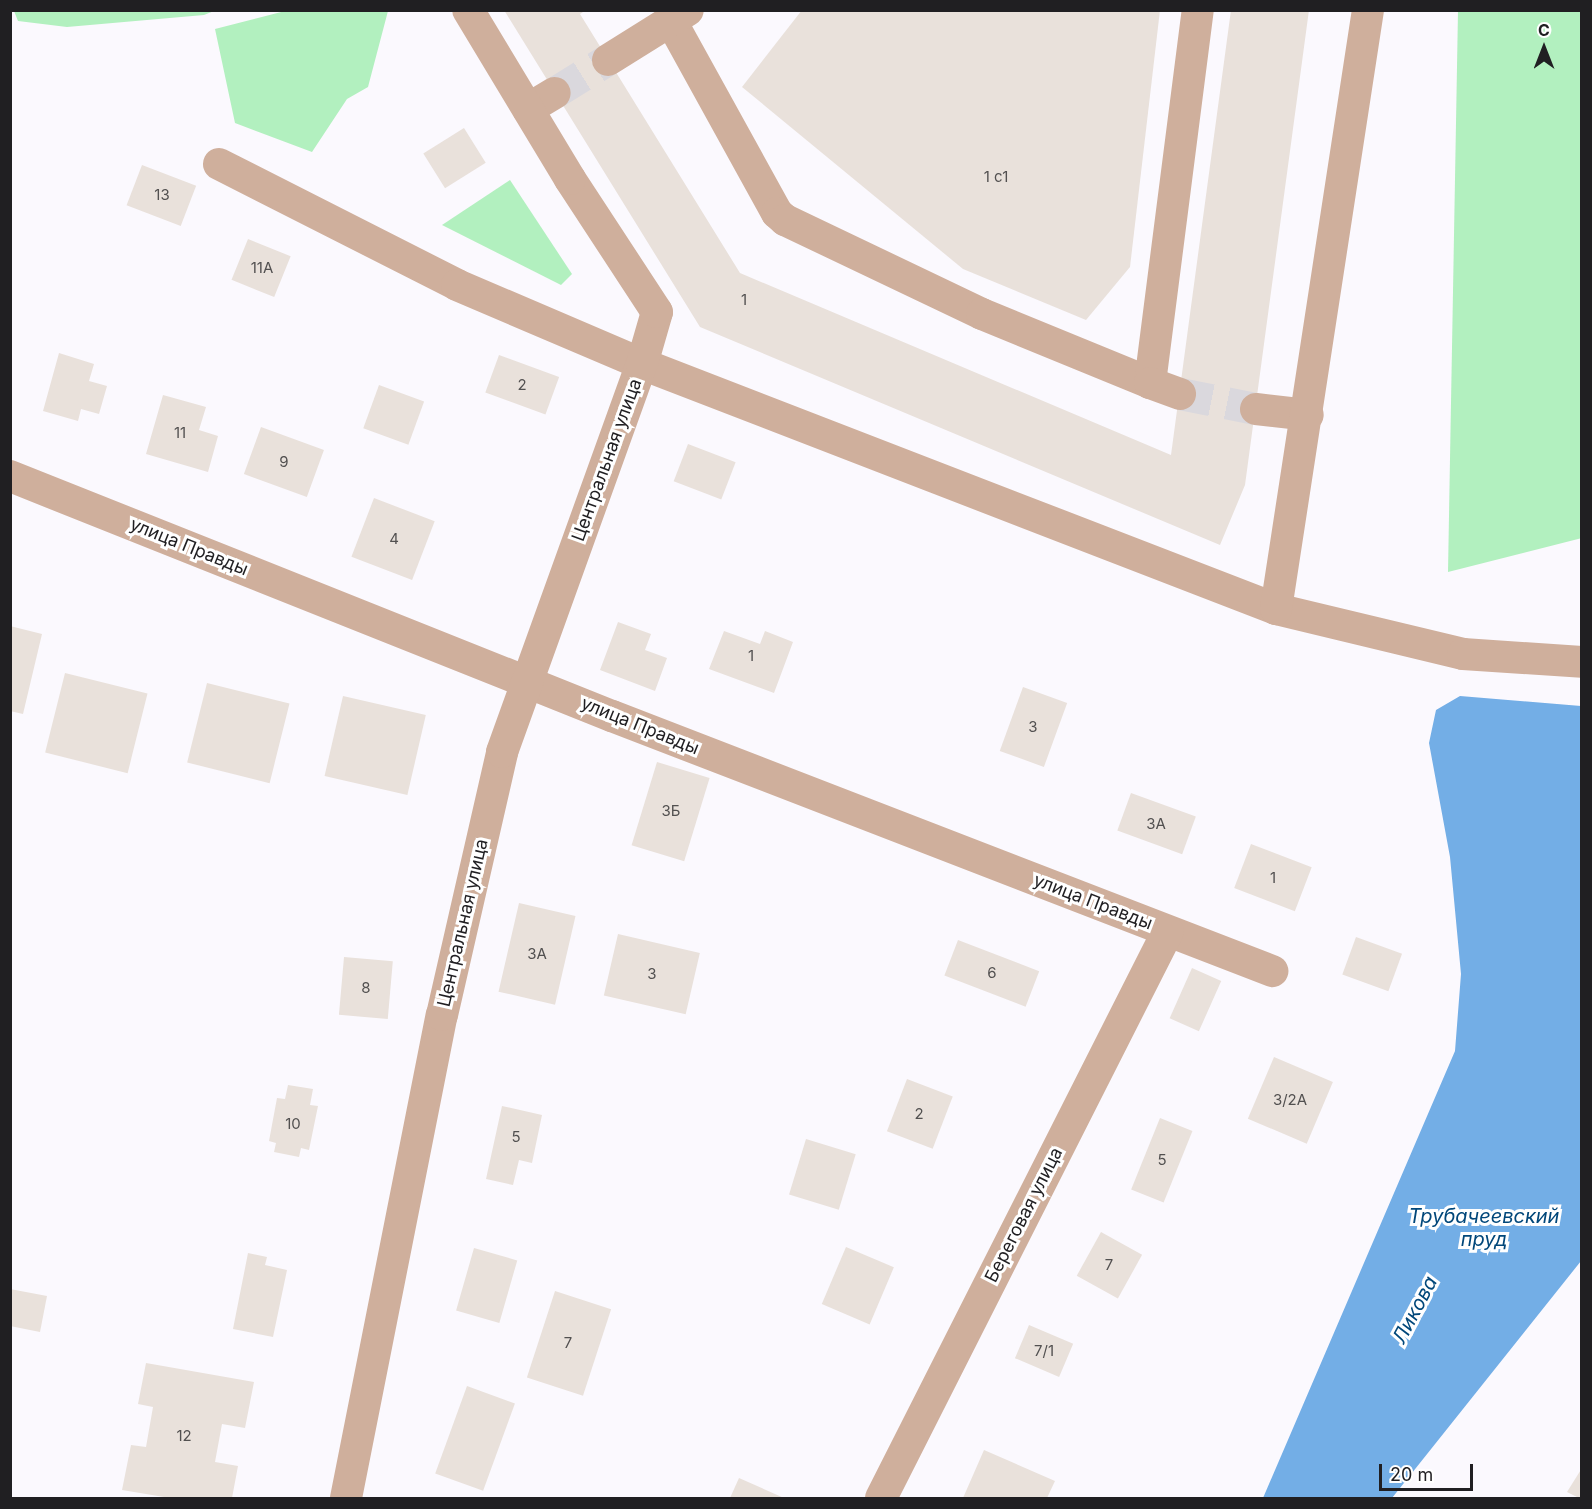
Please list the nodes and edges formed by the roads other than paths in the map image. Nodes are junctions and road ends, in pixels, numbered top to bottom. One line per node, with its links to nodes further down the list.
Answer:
1 (468, 10): 7 (street, Центральная улица)
2 (1198, 10): 10 (street)
3 (1368, 10): 13 (street)
4 (680, 16): 5 (street); 10 (street)
5 (608, 60)
6 (555, 93): 7 (street)
7 (528, 109): 9 (street, Центральная улица)
8 (219, 164): 9 (street)
9 (642, 364): 15 (street); 17 (street, Центральная улица)
10 (1149, 382): 11 (street)
11 (1180, 394)
12 (1256, 409): 13 (street)
13 (1308, 415): 15 (street)
14 (10, 476): 17 (street, улица Правды)
15 (1276, 609): 16 (street)
16 (1581, 662)
17 (525, 680): 18 (street, улица Правды); 20 (street, Центральная улица)
18 (1168, 931): 19 (street, улица Правды); 21 (street, Береговая улица)
19 (1272, 971)
20 (346, 1498)
21 (881, 1498)

